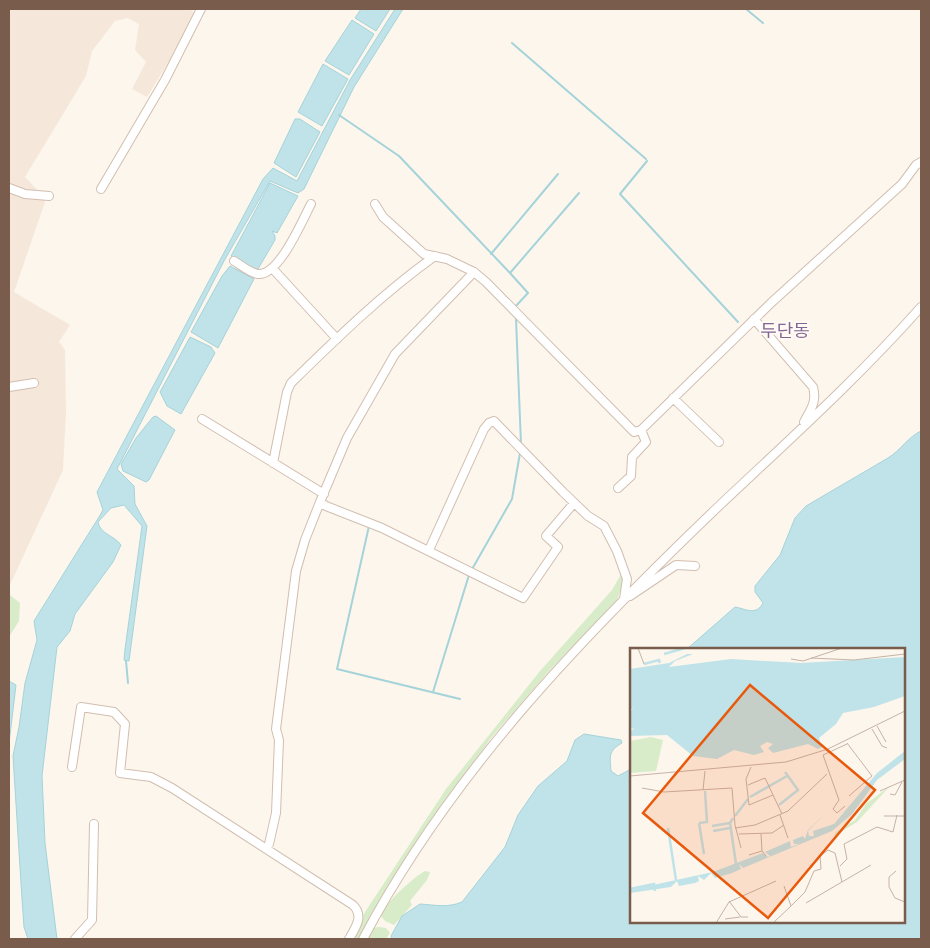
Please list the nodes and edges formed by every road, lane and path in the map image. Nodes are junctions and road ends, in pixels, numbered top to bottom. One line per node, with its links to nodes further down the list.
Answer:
1 (201, 9): 4 (street)
2 (921, 162): 13 (street)
3 (9, 188): 5 (street)
4 (101, 189)
5 (49, 196)
6 (311, 204): 10 (street)
7 (375, 204): 8 (street)
8 (435, 256): 11 (street); 14 (street)
9 (234, 261): 10 (street)
10 (273, 269): 14 (street)
11 (474, 272): 20 (street); 24 (street)
12 (921, 307): 19 (street)
13 (754, 319): 17 (street); 19 (street)
14 (337, 338): 22 (street)
15 (34, 383): 16 (street)
16 (9, 387)
17 (673, 398): 20 (street); 21 (street)
18 (202, 419): 22 (street)
19 (804, 426): 29 (street)
20 (642, 430): 23 (street)
21 (720, 442)
22 (273, 463): 24 (street)
23 (618, 488)
24 (324, 494): 25 (street)
25 (320, 502): 27 (street); 32 (street)
26 (574, 503): 27 (street); 27 (street); 29 (street)
27 (429, 550)
28 (695, 566): 29 (street)
29 (624, 599): 35 (street)
30 (72, 767): 34 (street)
31 (94, 824): 33 (street)
32 (269, 844)
33 (74, 939)
34 (349, 939)
35 (363, 939)

